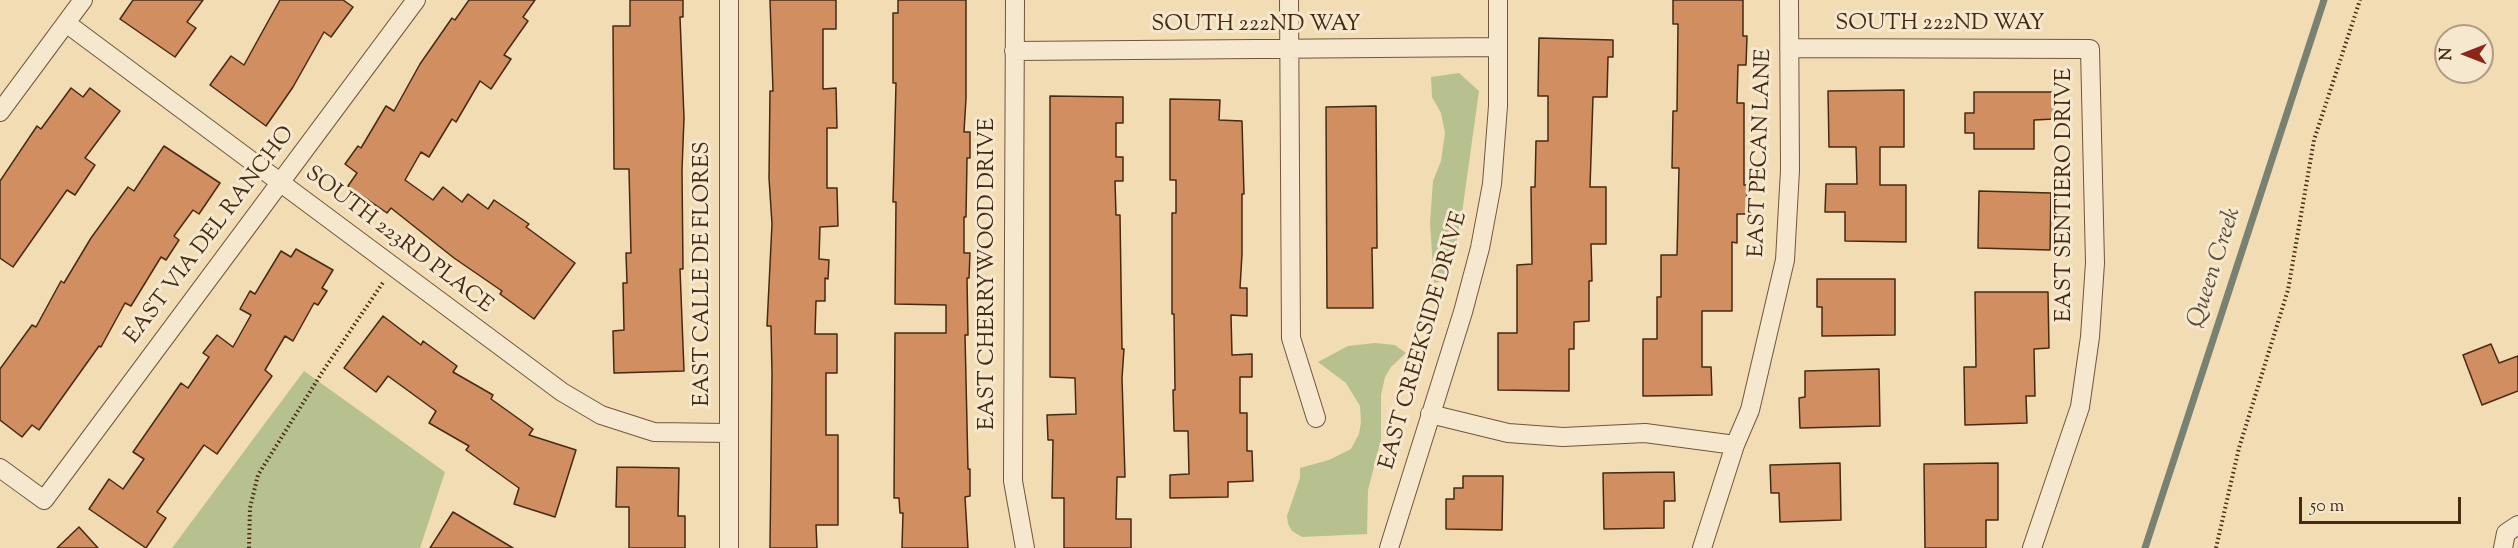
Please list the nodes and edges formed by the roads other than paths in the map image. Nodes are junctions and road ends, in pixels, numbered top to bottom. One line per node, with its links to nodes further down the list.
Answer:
1 (83, 0): 8 (street)
2 (416, 0): 15 (street, EAST VIA DEL RANCHO)
3 (729, 0): 18 (street, EAST CALLE DE FLORES)
4 (1015, 0): 13 (street, EAST CHERRYWOOD DRIVE)
5 (1289, 0): 11 (street)
6 (1498, 0): 9 (street, EAST CREEKSIDE DRIVE)
7 (1789, 0): 10 (street, EAST PECAN LANE)
8 (66, 23): 14 (street); 15 (street, SOUTH 223RD PLACE)
9 (1498, 47): 11 (street, SOUTH 222ND WAY); 16 (street, EAST CREEKSIDE DRIVE)
10 (1789, 48): 12 (street, SOUTH 222ND WAY); 19 (street, EAST PECAN LANE)
11 (1289, 50): 13 (street, SOUTH 222ND WAY); 17 (street)
12 (2090, 50): 26 (street, EAST SENTIERO DRIVE)
13 (1014, 51): 23 (street, EAST CHERRYWOOD DRIVE)
14 (0, 112)
15 (280, 183): 18 (street, SOUTH 223RD PLACE); 20 (street, EAST VIA DEL RANCHO)
16 (1430, 414): 19 (street); 24 (street, EAST CREEKSIDE DRIVE)
17 (1316, 418)
18 (728, 433): 22 (street, EAST CALLE DE FLORES)
19 (1735, 445): 25 (street, EAST PECAN LANE)
20 (0, 468)
21 (2518, 525): 27 (street)
22 (729, 548)
23 (1025, 548)
24 (1389, 548)
25 (1702, 548)
26 (2032, 548)
27 (2503, 548)

